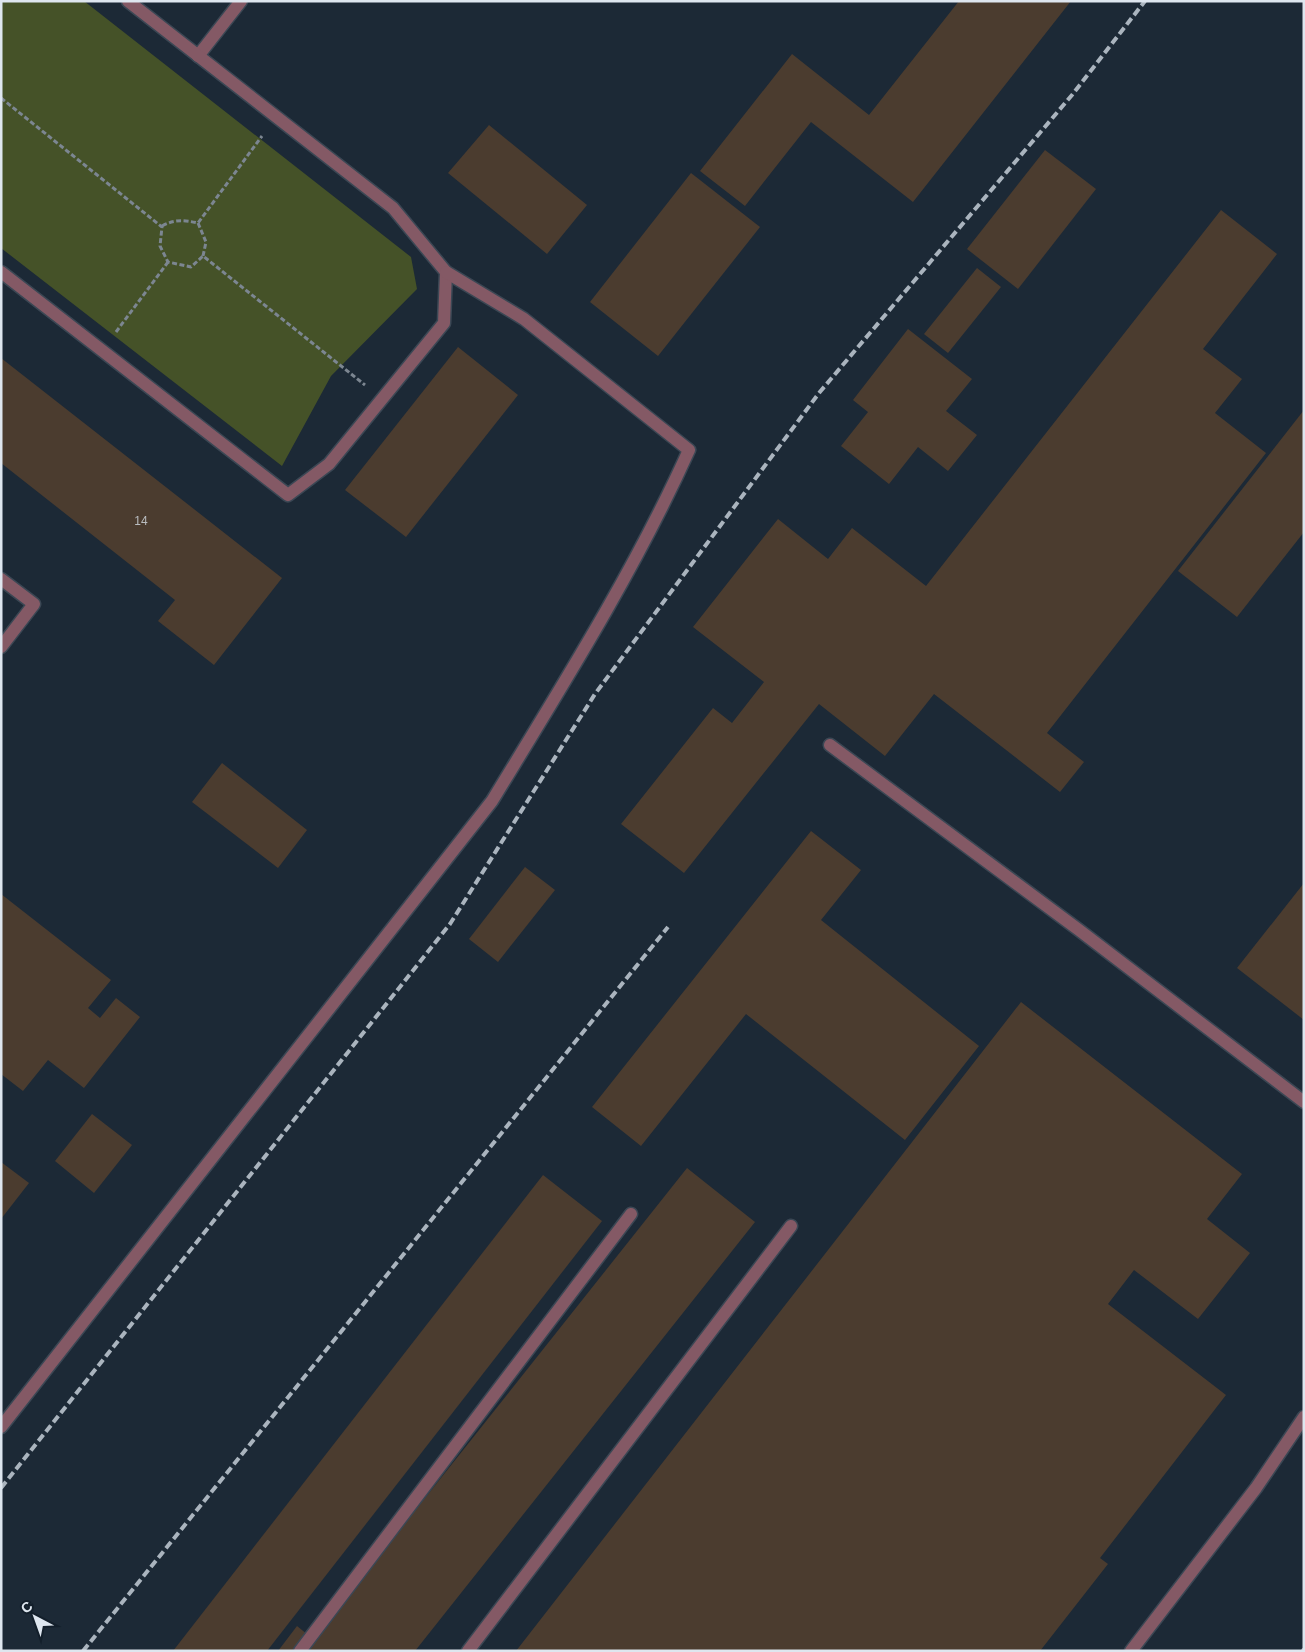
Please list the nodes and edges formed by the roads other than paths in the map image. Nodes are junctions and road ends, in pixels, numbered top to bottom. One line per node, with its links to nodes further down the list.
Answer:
1 (128, 1): 3 (street)
2 (242, 1): 3 (street)
3 (198, 56): 5 (street)
4 (1, 272): 5 (street)
5 (446, 272): 13 (street)
6 (1, 579): 7 (street)
7 (1, 647)
8 (830, 745): 9 (street)
9 (1304, 1102)
10 (631, 1214): 14 (street)
11 (790, 1226): 15 (street)
12 (1304, 1417): 16 (street)
13 (1, 1427)
14 (300, 1651)
15 (468, 1651)
16 (1131, 1651)

